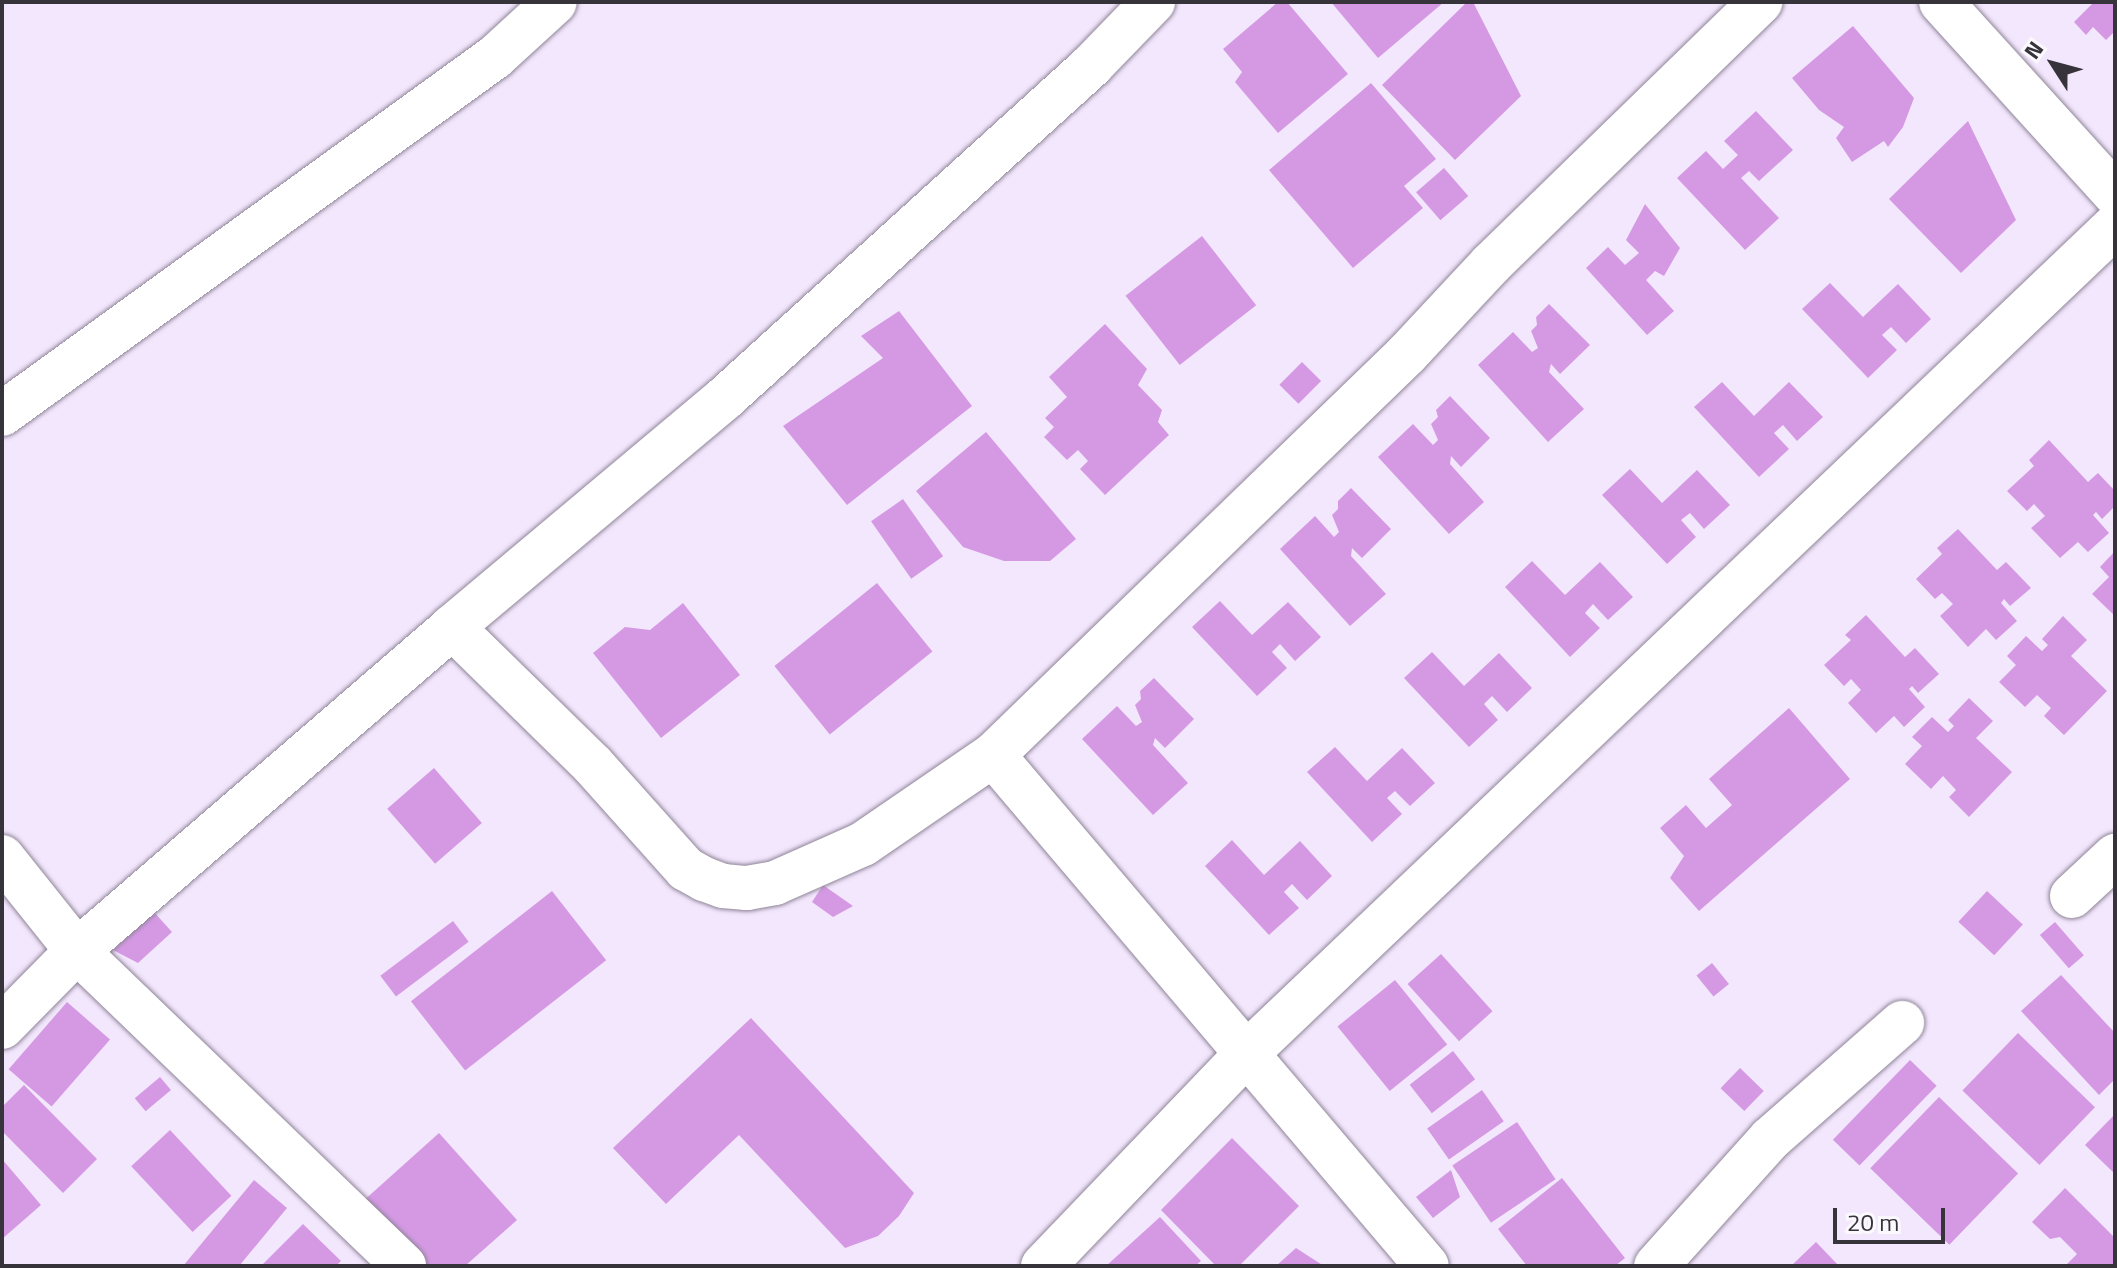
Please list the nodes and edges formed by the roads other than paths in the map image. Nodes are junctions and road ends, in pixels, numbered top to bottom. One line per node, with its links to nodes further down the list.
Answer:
1 (555, 2): 7 (street)
2 (1153, 2): 8 (street)
3 (1760, 2): 9 (street)
4 (1941, 2): 5 (street)
5 (2115, 194)
6 (2115, 226): 16 (street)
7 (2, 414)
8 (452, 627): 9 (street); 13 (street)
9 (993, 755): 16 (street)
10 (2115, 856): 12 (street)
11 (2, 857): 13 (street)
12 (2072, 896)
13 (77, 951): 15 (street); 17 (street)
14 (1902, 1023): 20 (street)
15 (2, 1027)
16 (1245, 1055): 18 (street); 19 (street)
17 (404, 1266)
18 (1043, 1266)
19 (1427, 1266)
20 (1656, 1266)

